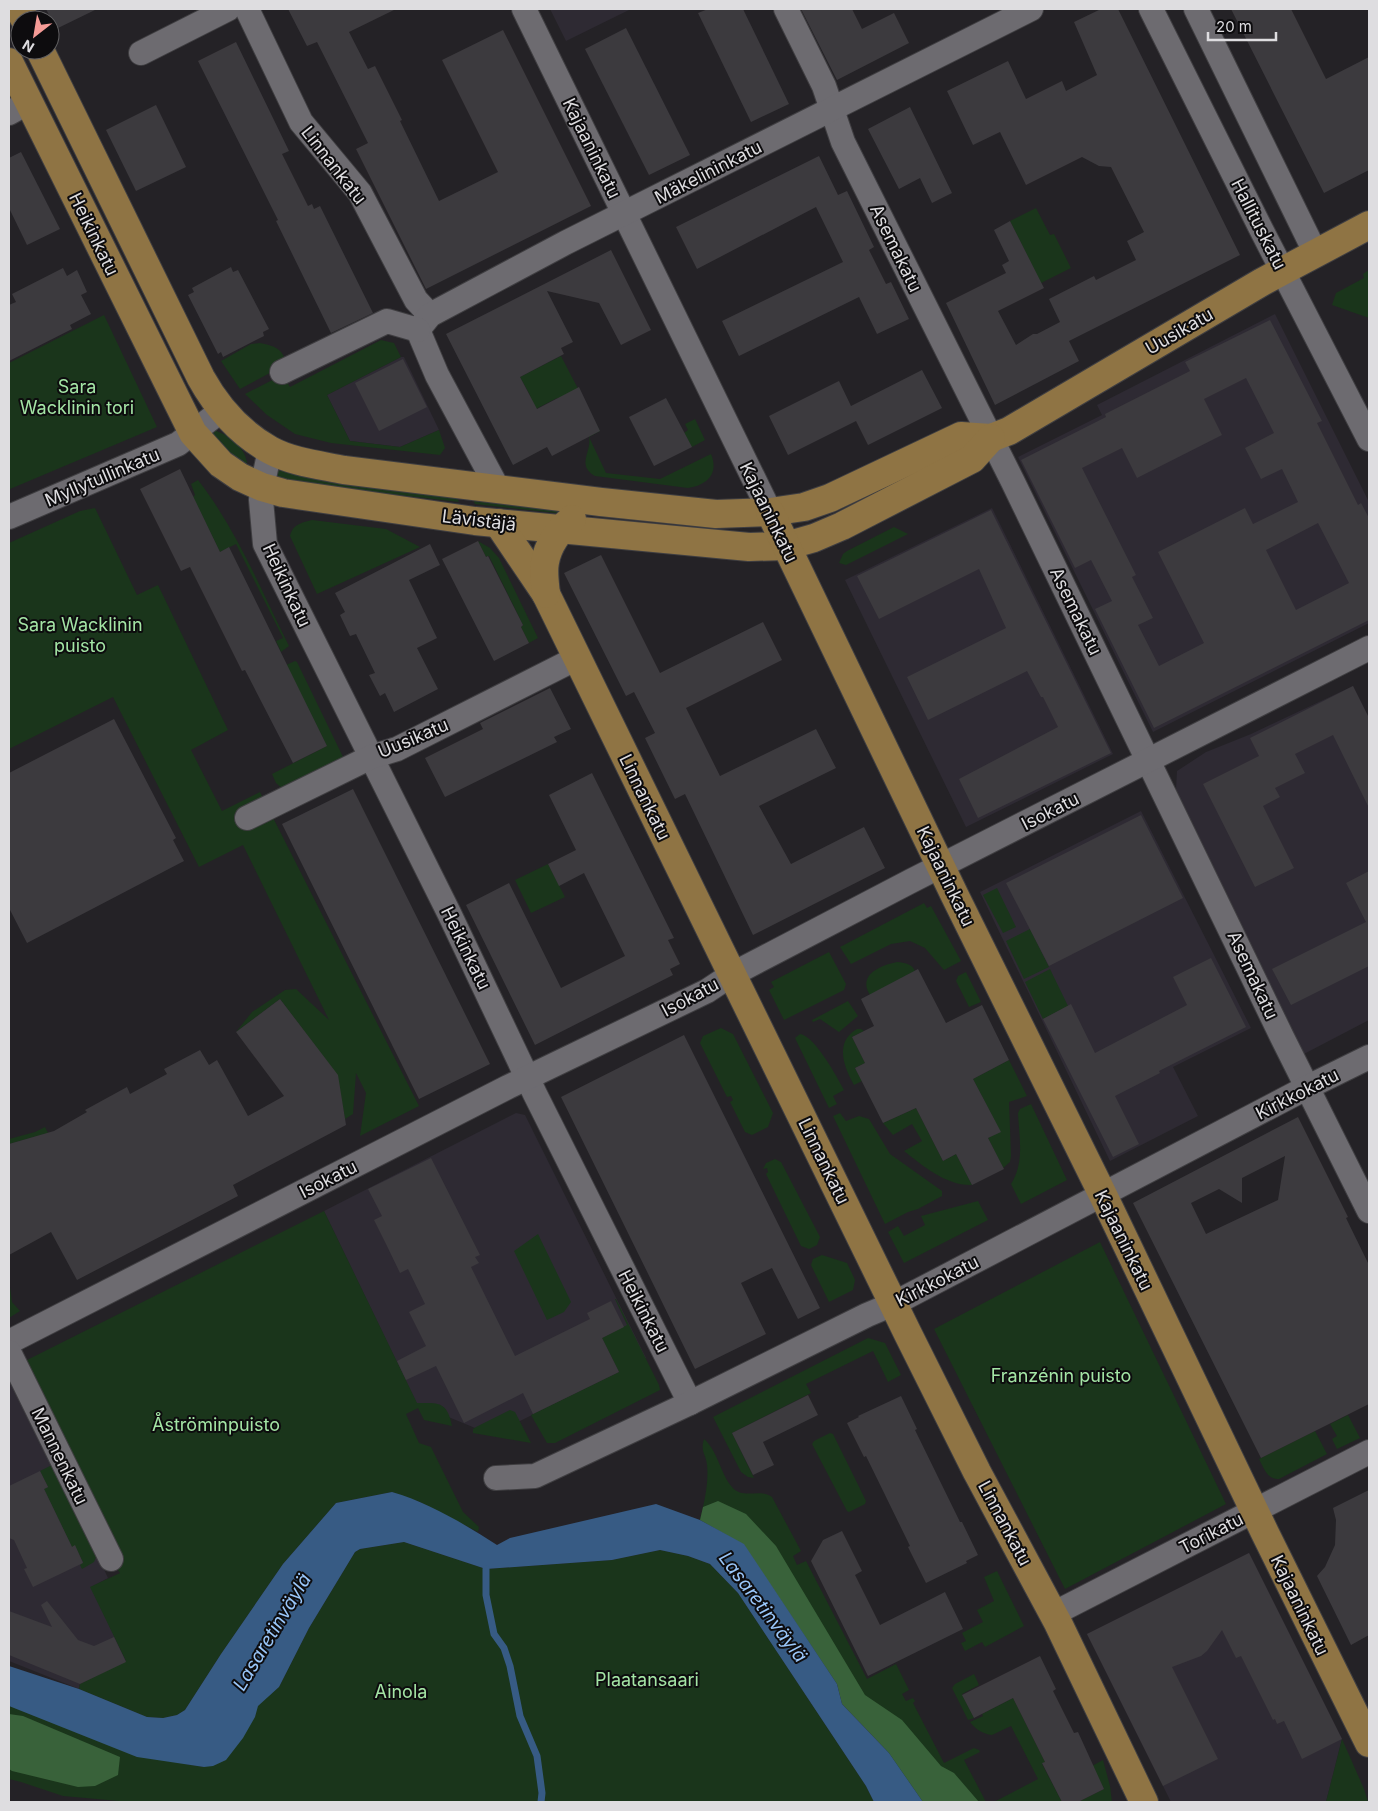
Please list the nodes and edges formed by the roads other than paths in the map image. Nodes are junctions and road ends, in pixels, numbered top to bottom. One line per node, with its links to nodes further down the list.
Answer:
1 (228, 9): 8 (street)
2 (247, 9): 17 (street, Linnankatu)
3 (524, 9): 13 (street, Kajaaninkatu)
4 (786, 9): 12 (street, Asemakatu)
5 (1030, 9): 12 (street, Mäkelininkatu)
6 (1151, 9): 16 (street, Hallituskatu)
7 (1196, 9): 15 (street)
8 (140, 53)
9 (45, 60): 19 (main road, Heikinkatu)
10 (9, 62): 11 (main road, Heikinkatu)
11 (19, 107): 20 (main road, Heikinkatu)
12 (832, 109): 13 (street, Mäkelininkatu); 21 (street, Asemakatu)
13 (624, 214): 17 (street, Mäkelininkatu); 27 (street, Kajaaninkatu)
14 (1369, 225): 15 (main road, Uusikatu)
15 (1316, 254): 16 (main road, Uusikatu)
16 (1284, 272): 21 (main road, Uusikatu); 22 (street, Hallituskatu)
17 (424, 323): 18 (street); 25 (street, Linnankatu)
18 (282, 372)
19 (222, 410): 20 (street, Myllytullinkatu); 23 (main road, Lävistäjä)
20 (193, 433): 24 (main road, Lävistäjä); 28 (street, Myllytullinkatu)
21 (991, 438): 27 (main road, Uusikatu); 31 (main road, Uusikatu); 36 (street, Asemakatu)
22 (1369, 439)
23 (270, 450): 24 (street, Heikinkatu); 25 (main road, Lävistäjä)
24 (262, 488): 29 (main road, Lävistäjä); 35 (street, Heikinkatu)
25 (498, 488): 26 (main road, Lävistäjä)
26 (601, 502): 27 (main road, Lävistäjä); 30 (main road)
27 (770, 512): 31 (main road, Kajaaninkatu)
28 (9, 518)
29 (498, 523): 30 (main road, Lävistäjä); 32 (main road, Linnankatu)
30 (560, 529): 31 (main road, Lävistäjä); 32 (main road)
31 (786, 546): 38 (main road, Kajaaninkatu)
32 (546, 594): 34 (main road, Linnankatu)
33 (1369, 648): 36 (street, Isokatu)
34 (577, 658): 35 (street, Uusikatu); 39 (main road, Linnankatu)
35 (370, 757): 37 (street, Uusikatu); 41 (street, Heikinkatu)
36 (1149, 760): 38 (street, Isokatu); 42 (street, Asemakatu)
37 (248, 818)
38 (941, 866): 39 (street, Isokatu); 43 (main road, Kajaaninkatu)
39 (731, 975): 41 (street, Isokatu); 45 (main road, Linnankatu)
40 (1369, 1057): 42 (street, Kirkkokatu)
41 (528, 1077): 46 (street, Isokatu); 48 (street, Heikinkatu)
42 (1308, 1087): 43 (street, Kirkkokatu); 44 (street, Asemakatu)
43 (1103, 1195): 45 (street, Kirkkokatu); 51 (main road, Kajaaninkatu)
44 (1369, 1211)
45 (893, 1304): 48 (street, Kirkkokatu); 53 (main road, Linnankatu)
46 (9, 1342)
47 (9, 1352): 52 (street, Mannenkatu)
48 (690, 1403): 50 (street, Kirkkokatu)
49 (1369, 1452): 51 (street, Torikatu)
50 (496, 1478)
51 (1254, 1511): 53 (street, Torikatu); 54 (main road, Kajaaninkatu)
52 (111, 1559)
53 (1053, 1614): 55 (main road, Linnankatu)
54 (1369, 1738)
55 (1144, 1802)

